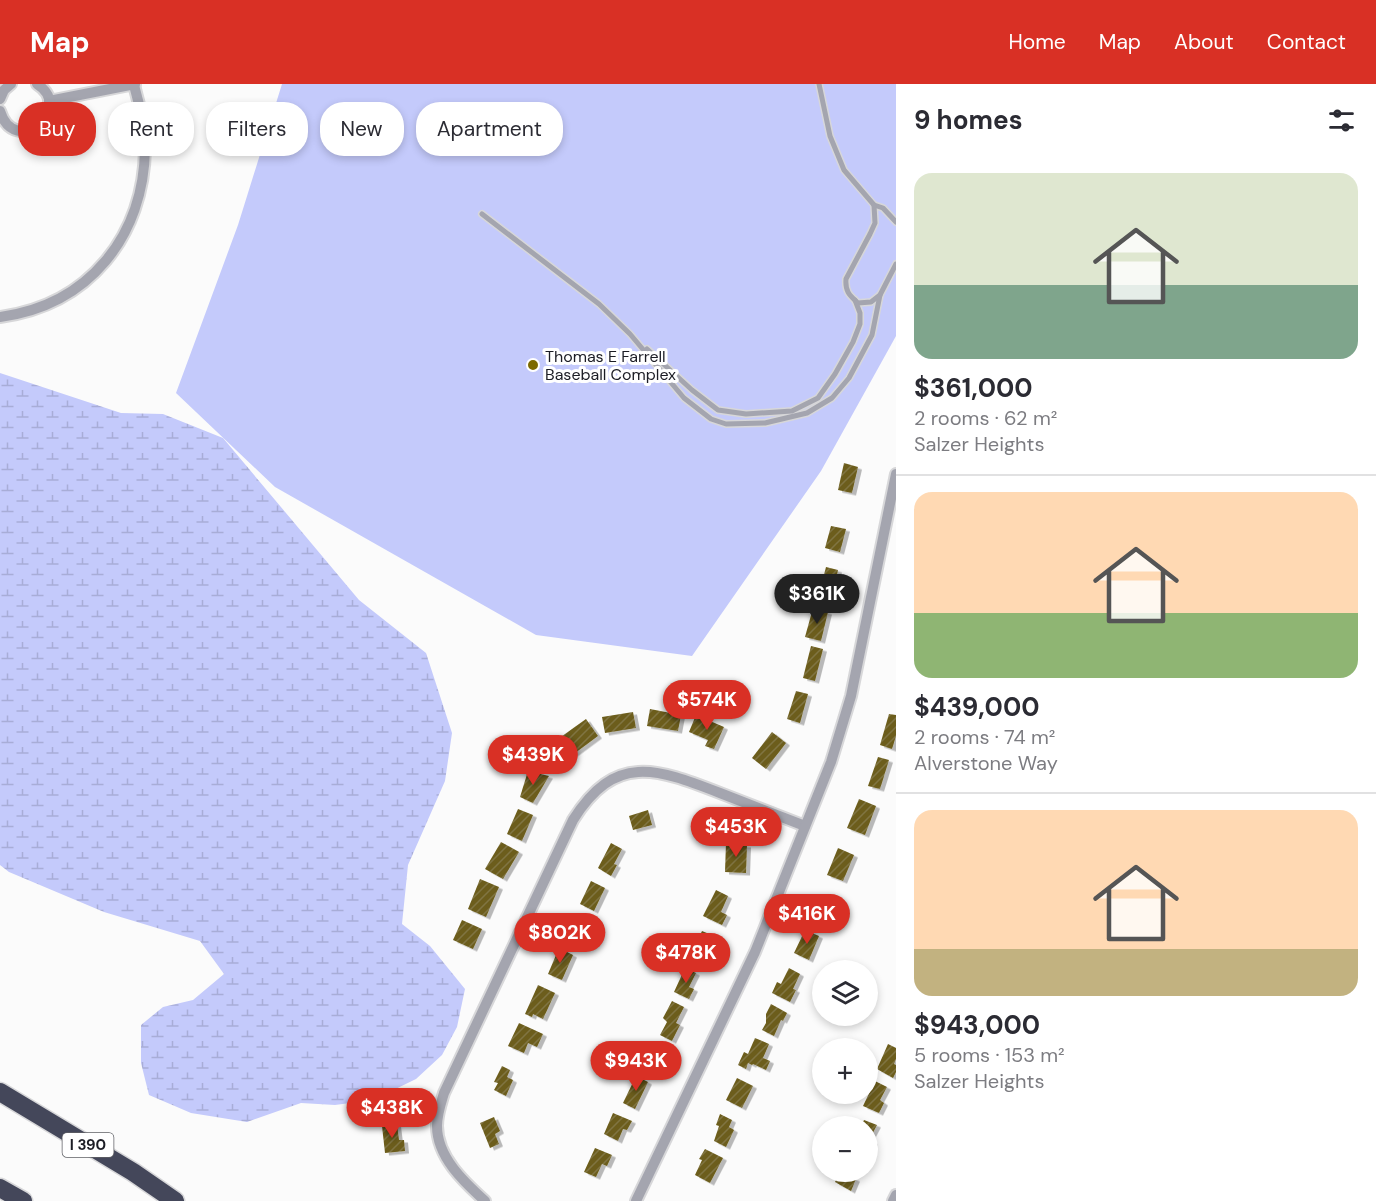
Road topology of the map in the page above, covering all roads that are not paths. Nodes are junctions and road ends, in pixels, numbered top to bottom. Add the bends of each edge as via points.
1 (11, 84) edge
2 (37, 84) edge
3 (134, 84) edge
4 (819, 84) edge
5 (0, 99) edge
6 (49, 101) junction
7 (0, 111) edge
8 (874, 205) junction
9 (482, 214) dead end
10 (896, 222) edge
11 (896, 264) edge
12 (880, 295) junction
13 (855, 300) junction
14 (0, 317) edge
15 (630, 334) junction
16 (896, 474) edge
17 (894, 497) edge
18 (805, 826) junction
19 (0, 1092) edge
20 (0, 1188) edge
21 (896, 1195) edge
22 (22, 1201) edge
23 (175, 1201) edge
24 (485, 1201) edge
25 (636, 1201) edge
26 (893, 1201) edge

1 - 5 street
2 - 6 street
3 - 6 street
3 - 14 street via 146,146 143,176 137,205 115,249 85,282 64,296 41,308
4 - 8 lane via 830,135 844,170
6 - 7 street via 50,109 42,124 27,131 4,122
8 - 10 lane via 883,208
8 - 13 lane via 875,223 846,279 847,293
9 - 15 lane via 599,304
11 - 12 lane
12 - 13 lane via 871,302
12 - 15 lane via 873,335 849,378 832,398 807,413 765,423 726,424 711,418 684,398
13 - 15 lane via 860,324 835,374 818,398 792,411 746,414 718,410
16 - 17 street
17 - 18 street via 851,696 831,762
18 - 24 street via 668,774 627,774 593,792 573,820 439,1111 438,1140 442,1149 463,1180
18 - 25 street via 755,952
19 - 23 highway, I 390
20 - 22 highway
21 - 26 street

